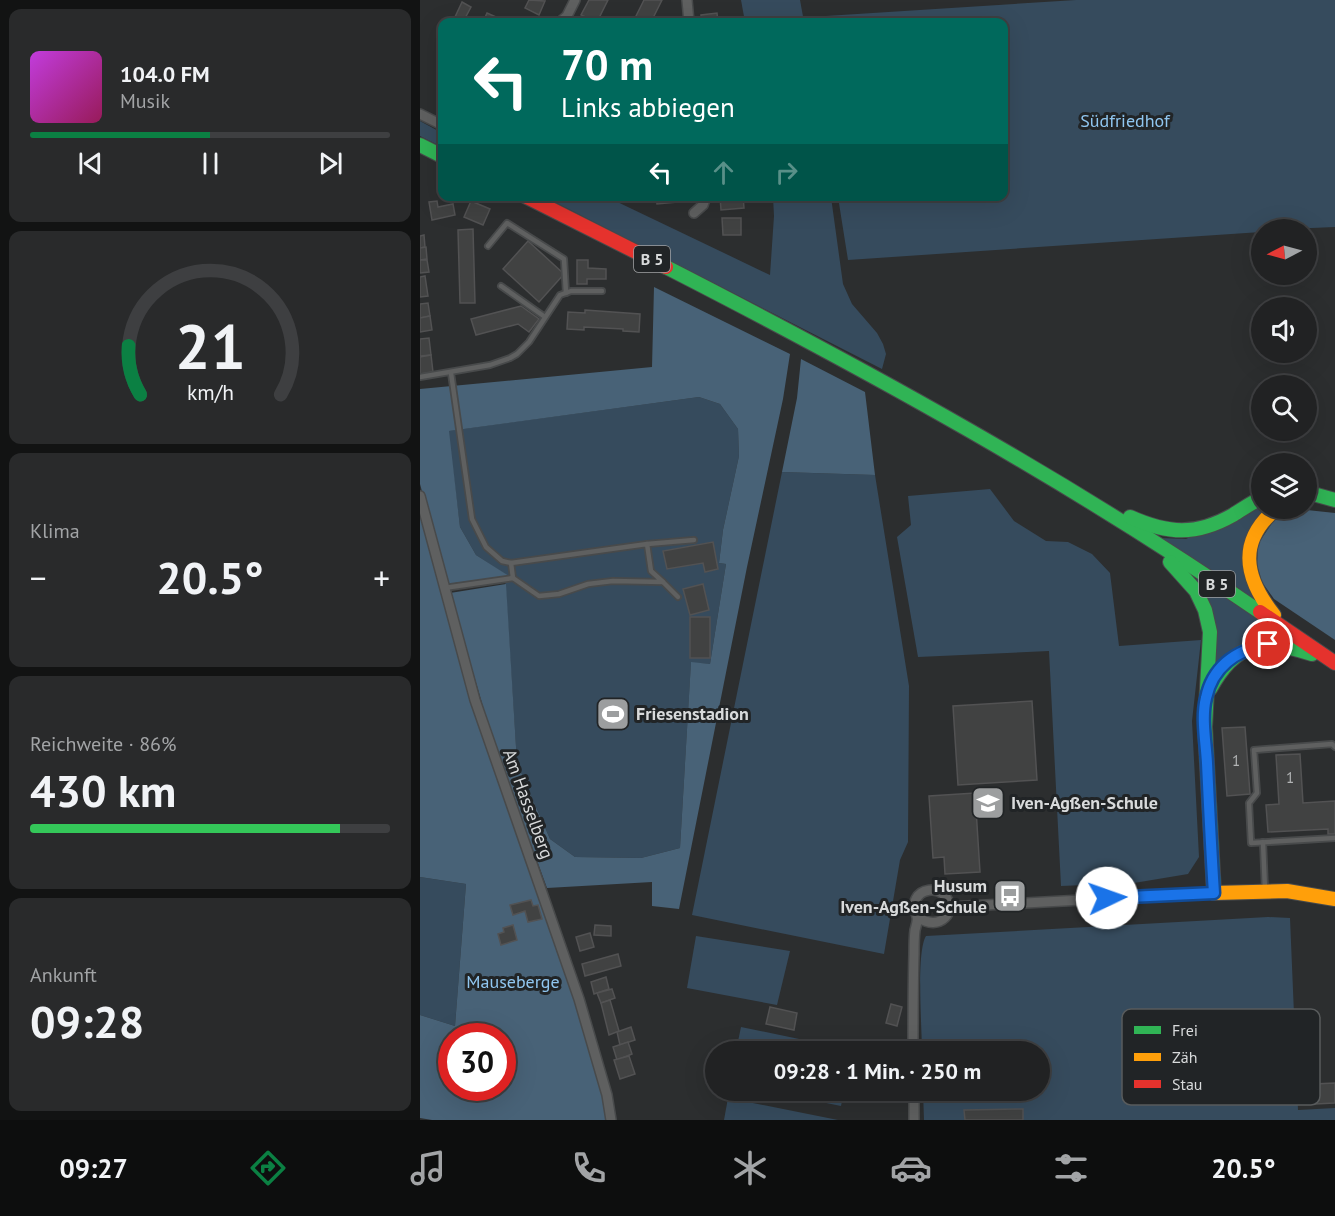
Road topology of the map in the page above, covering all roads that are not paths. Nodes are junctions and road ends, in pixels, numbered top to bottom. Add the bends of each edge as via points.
1 (574, 0) edge
2 (687, 0) edge
3 (565, 18) edge
4 (689, 18) edge
5 (420, 114) edge
6 (438, 123) edge
7 (420, 145) edge
8 (438, 154) edge
9 (535, 201) edge
10 (704, 201) edge
11 (694, 213) dead end
12 (488, 246) dead end
13 (501, 286) dead end
14 (602, 291) dead end
15 (566, 293) junction
16 (545, 317) junction
17 (451, 373) junction
18 (420, 377) edge
19 (1071, 489) junction
20 (420, 496) edge
21 (1317, 496) edge
22 (1335, 500) edge
23 (1251, 504) edge
24 (1264, 519) edge
25 (1143, 536) junction
26 (694, 540) dead end
27 (647, 544) junction
28 (511, 562) junction
29 (513, 578) junction
30 (663, 582) junction
31 (444, 588) junction
32 (678, 597) dead end
33 (1291, 633) junction
34 (1334, 662) edge
35 (1206, 698) junction
36 (1335, 747) edge
37 (1335, 838) edge
38 (1263, 842) junction
39 (1264, 890) junction
40 (1214, 893) junction
41 (1335, 899) edge
42 (949, 907) junction
43 (918, 917) junction
44 (914, 1041) edge
45 (914, 1101) edge
46 (611, 1120) edge
47 (914, 1120) edge

1 - 3 street
2 - 4 street
5 - 6 street
7 - 8 main road
9 - 19 main road, B 5 via 824,348
10 - 11 street
12 - 15 lane via 507,223 564,259
13 - 16 lane
14 - 15 lane
15 - 16 lane via 560,295
16 - 17 lane via 517,354 490,365
17 - 18 lane
17 - 28 lane via 472,519 486,547 502,561
19 - 23 main road via 1168,531 1206,528
19 - 25 main road, B 5
20 - 31 street, Am Hasselberg
21 - 22 main road
24 - 33 main road via 1250,543 1248,565 1253,585 1265,605
25 - 33 main road, B 5
25 - 35 main road via 1181,572 1205,610 1210,632
26 - 27 lane
27 - 28 lane
27 - 30 lane via 651,572
28 - 29 lane
29 - 30 lane via 539,596 613,581
29 - 31 lane
30 - 32 lane
31 - 46 street, Am Hasselberg via 488,740 579,999
33 - 34 main road, B 5
34 - 35 main road via 1292,646 1268,644 1248,648 1230,657
35 - 40 main road
36 - 38 lane via 1332,744 1254,750 1257,793 1249,803 1251,843
37 - 38 lane
38 - 39 lane
39 - 40 main road
39 - 41 main road
40 - 42 street
42 - 43 street via 946,916 936,923
42 - 43 street via 945,896 937,890 925,890 916,898 914,909
43 - 44 street
45 - 47 street

